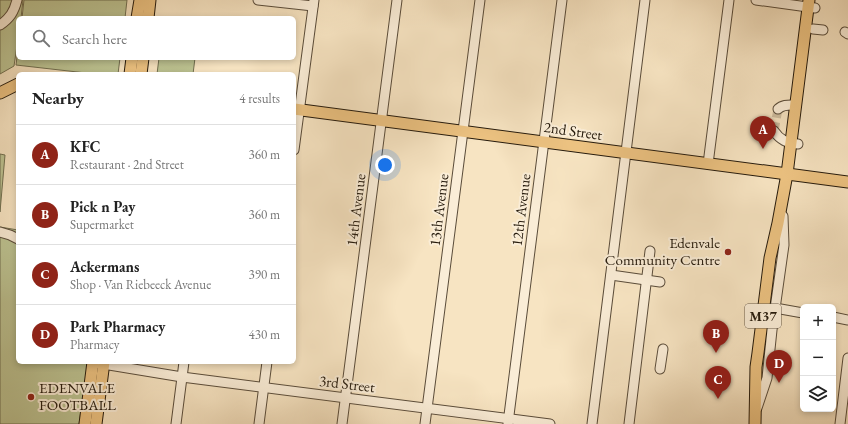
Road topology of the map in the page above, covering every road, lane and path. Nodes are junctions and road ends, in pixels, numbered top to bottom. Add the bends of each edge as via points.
1 (17, 0) edge
2 (140, 0) edge
3 (150, 0) edge
4 (258, 0) edge
5 (397, 0) edge
6 (480, 0) edge
7 (562, 0) edge
8 (645, 0) edge
9 (729, 0) edge
10 (756, 0) edge
11 (787, 2) edge
12 (314, 3) edge
13 (812, 4) edge
14 (137, 16) edge
15 (148, 16) edge
16 (0, 25) edge
17 (132, 60) edge
18 (143, 60) edge
19 (130, 72) edge
20 (140, 72) edge
21 (16, 85) edge
22 (0, 93) edge
23 (796, 106) junction
24 (297, 109) edge
25 (778, 109) dead end
26 (381, 121) junction
27 (296, 123) edge
28 (774, 131) dead end
29 (463, 132) junction
30 (544, 142) junction
31 (794, 144) junction
32 (626, 153) junction
33 (708, 164) junction
34 (790, 174) junction
35 (848, 182) edge
36 (781, 219) junction
37 (0, 232) edge
38 (16, 238) edge
39 (650, 251) dead end
40 (612, 275) junction
41 (647, 281) junction
42 (660, 282) dead end
43 (775, 308) junction
44 (800, 312) edge
45 (836, 318) edge
46 (848, 320) edge
47 (663, 350) dead end
48 (848, 358) edge
49 (98, 364) edge
50 (98, 364) edge
51 (104, 364) edge
52 (184, 364) edge
53 (267, 364) edge
54 (660, 369) dead end
55 (182, 377) junction
56 (264, 387) junction
57 (346, 398) junction
58 (427, 408) junction
59 (756, 410) junction
60 (508, 421) edge
61 (85, 424) edge
62 (96, 424) edge
63 (176, 424) edge
64 (259, 424) edge
65 (342, 424) edge
66 (425, 424) edge
67 (550, 424) edge
68 (592, 424) edge
69 (629, 424) edge
70 (756, 424) edge
71 (840, 424) edge

1 - 16 street via 11,16
2 - 14 main road
3 - 15 main road
4 - 12 street
5 - 26 street, 14th Avenue
6 - 29 street, 13th Avenue
7 - 30 street, 12th Avenue
8 - 32 street
9 - 33 street
10 - 11 street
11 - 13 street
12 - 24 street
13 - 23 main road, M37
13 - 31 main road, M37 via 818,29
17 - 19 main road
18 - 20 main road
21 - 22 main road
23 - 25 street via 781,106
23 - 31 main road, M37
24 - 26 main road, 2nd Street
24 - 27 street
26 - 29 main road, 2nd Street
26 - 57 street, 14th Avenue
28 - 31 street via 778,138
29 - 30 main road, 2nd Street
29 - 58 street, 13th Avenue
30 - 32 main road, 2nd Street
30 - 60 street, 12th Avenue
31 - 34 main road, M37
32 - 33 main road, 2nd Street
32 - 40 street
33 - 34 main road, 2nd Street
34 - 35 main road, 2nd Street
34 - 36 main road, M37
36 - 43 street via 784,245
36 - 59 main road, M37 via 770,258 756,368
37 - 38 street
39 - 41 street
40 - 41 street
40 - 68 street
41 - 42 street
41 - 69 street
43 - 44 street
43 - 59 street via 767,378
45 - 46 street
47 - 54 street
48 - 71 street
49 - 61 main road
50 - 62 main road
51 - 55 street, 3rd Street
52 - 55 street
53 - 56 street
55 - 56 street, 3rd Street
55 - 63 street
56 - 57 street, 3rd Street
56 - 64 street
57 - 58 street, 3rd Street
57 - 65 street, 14th Avenue
58 - 60 street, 3rd Street
58 - 66 street, 13th Avenue
59 - 70 main road
60 - 67 street, 3rd Street

